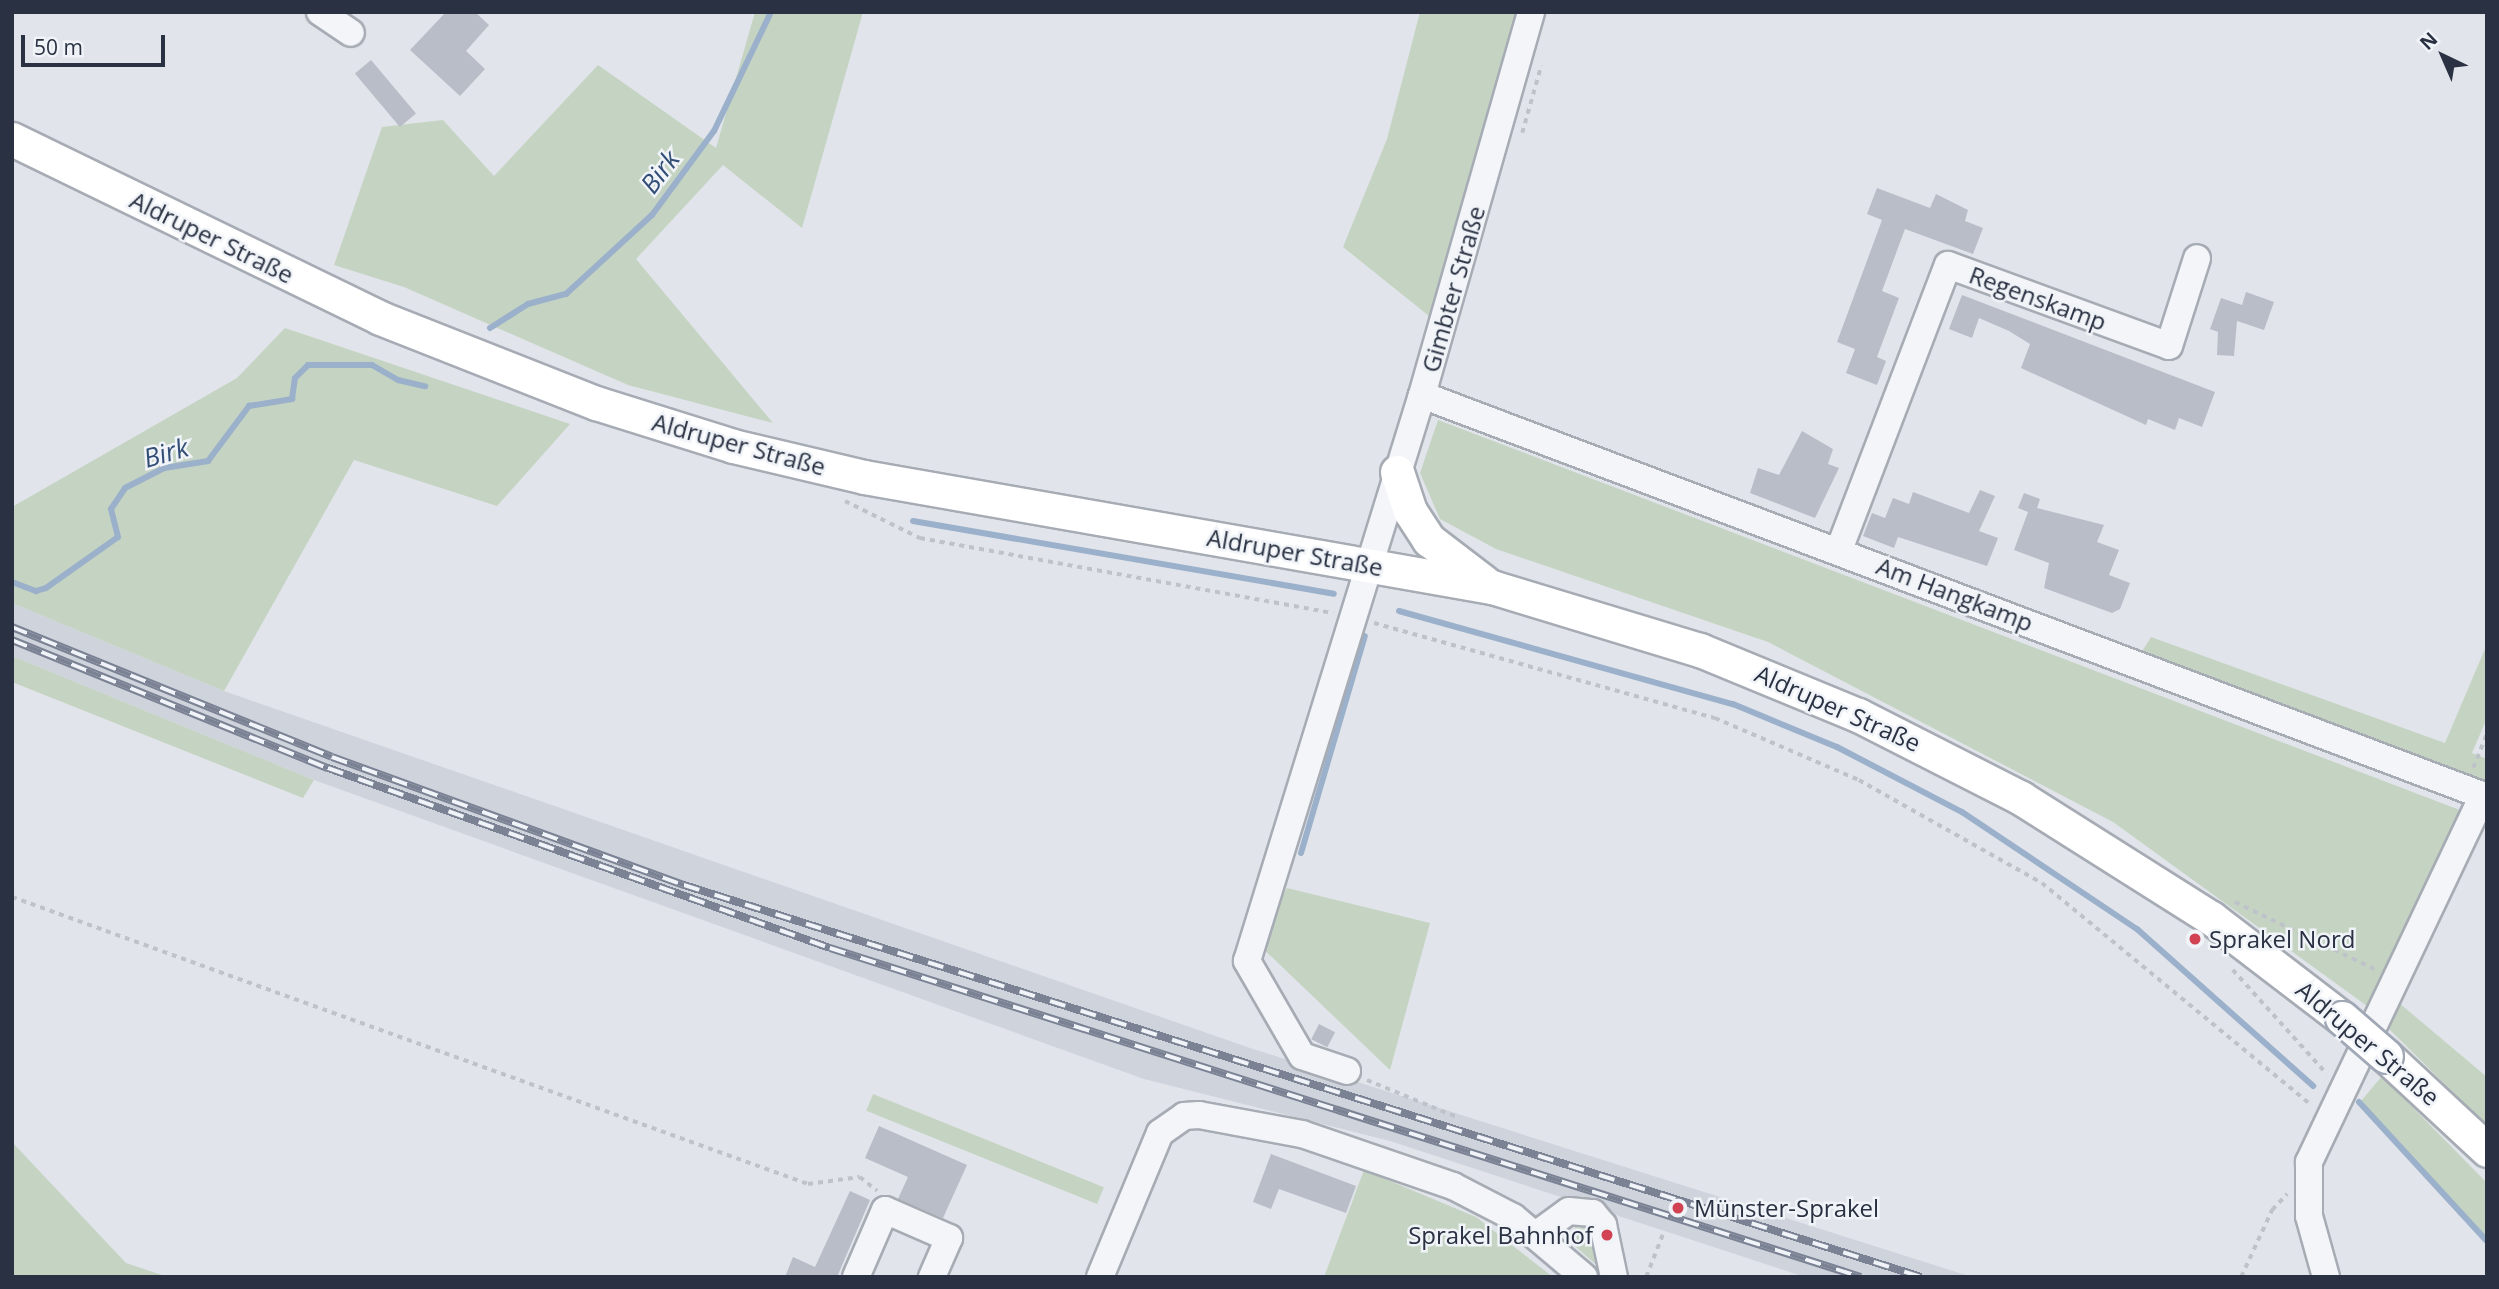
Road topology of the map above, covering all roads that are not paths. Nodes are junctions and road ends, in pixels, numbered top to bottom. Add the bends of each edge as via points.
1 (320, 12) edge
2 (1531, 12) edge
3 (351, 33) dead end
4 (12, 139) edge
5 (2197, 258) dead end
6 (1422, 395) junction
7 (1397, 472) junction
8 (1839, 550) junction
9 (1367, 564) junction
10 (1492, 587) junction
11 (2478, 794) edge
12 (1347, 1072) road end
13 (2487, 1150) edge
14 (1537, 1234) junction
15 (857, 1277) edge
16 (932, 1277) edge
17 (1100, 1277) edge
18 (1584, 1277) edge
19 (1614, 1277) edge
20 (2326, 1277) edge

1 - 3 street
2 - 6 street, Gimbter Straße
4 - 9 main road, Aldruper Straße via 380,318 596,403 864,477
5 - 8 street, Regenskamp via 2169,346 1948,265
6 - 7 street, Gimbter Straße
6 - 8 street, Am Hangkamp
7 - 9 street, Gimbter Straße
7 - 10 main road via 1410,511 1429,540
8 - 11 street, Am Hangkamp
9 - 10 main road, Aldruper Straße
9 - 12 street, Gimbter Straße via 1247,961 1302,1056
10 - 13 main road, Aldruper Straße, bridge via 1700,650 1917,743 2154,879 2342,1018
11 - 20 street via 2394,979 2325,1116 2306,1189
14 - 17 street via 1454,1186 1302,1134 1214,1116 1173,1121 1151,1149
14 - 18 street
14 - 19 street via 1569,1211 1592,1213 1603,1224
15 - 16 street via 885,1210 949,1238

